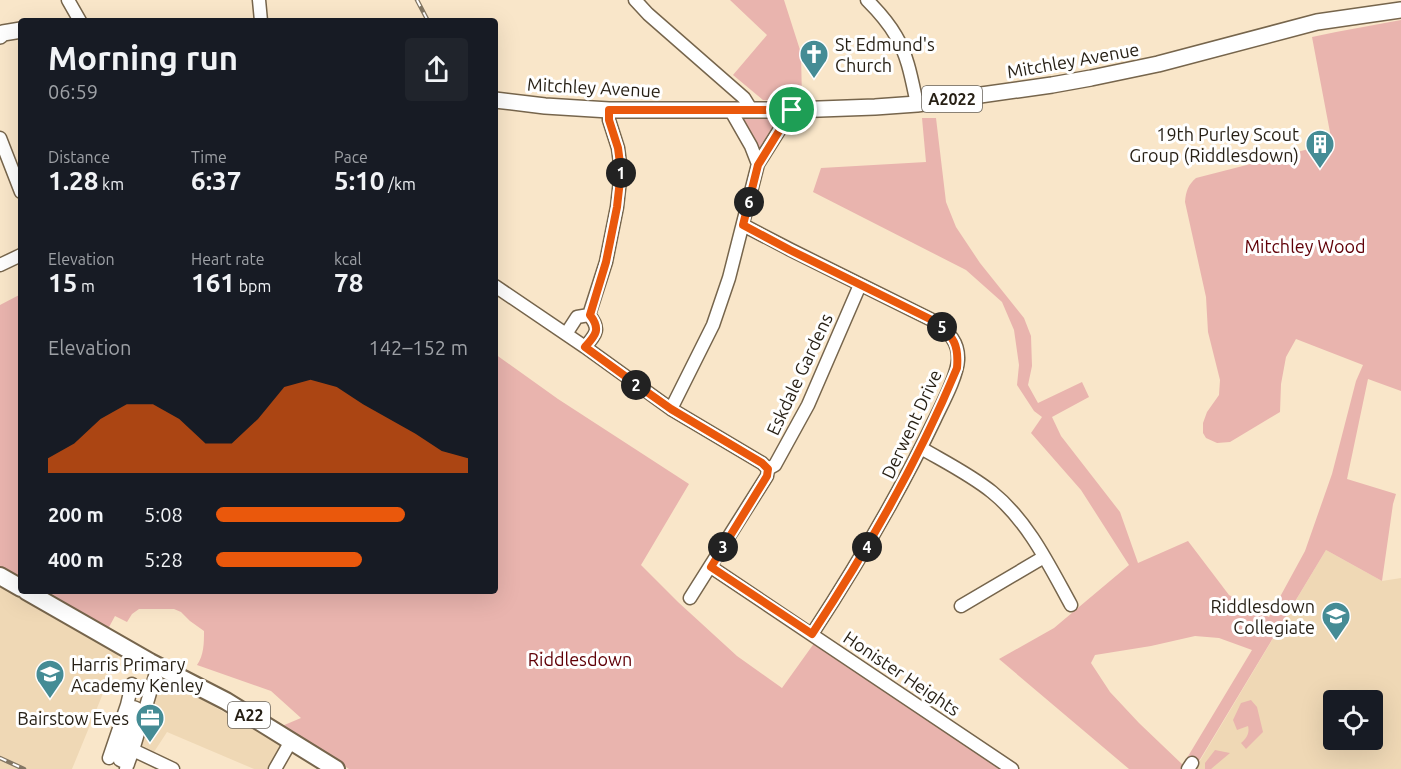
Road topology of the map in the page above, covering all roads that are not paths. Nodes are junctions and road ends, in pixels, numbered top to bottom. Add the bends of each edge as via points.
1 (68, 0) edge
2 (259, 0) edge
3 (635, 0) edge
4 (867, 0) edge
5 (1401, 10) edge
6 (78, 18) edge
7 (261, 18) edge
8 (18, 30) edge
9 (0, 36) edge
10 (498, 100) edge
11 (917, 104) junction
12 (609, 110) junction
13 (792, 110) junction
14 (731, 111) junction
15 (752, 111) junction
16 (0, 138) edge
17 (758, 165) junction
18 (18, 184) edge
19 (743, 225) junction
20 (18, 256) edge
21 (0, 265) edge
22 (861, 285) junction
23 (498, 288) edge
24 (590, 315) junction
25 (566, 334) junction
26 (585, 347) junction
27 (671, 409) junction
28 (921, 448) junction
29 (768, 469) junction
30 (1044, 557) junction
31 (711, 567) junction
32 (0, 576) edge
33 (18, 586) edge
34 (31, 594) edge
35 (690, 598) dead end
36 (1071, 605) dead end
37 (961, 606) dead end
38 (812, 634) junction
39 (158, 666) junction
40 (132, 684) dead end
41 (127, 705) junction
42 (291, 741) junction
43 (133, 750) junction
44 (109, 758) dead end
45 (127, 766) edge
46 (173, 769) edge
47 (276, 769) edge
48 (336, 769) edge
49 (1012, 769) edge

1 - 6 street
2 - 7 street
3 - 15 street via 744,98
4 - 11 street via 898,38
5 - 11 main road, Mitchley Avenue / A2022 via 1317,22 1177,60 1081,80
8 - 9 main road
10 - 12 main road, Mitchley Avenue / A2022
11 - 13 main road, Mitchley Avenue / A2022
12 - 14 main road, Mitchley Avenue / A2022
12 - 24 street via 621,171 606,262
13 - 15 main road, Mitchley Avenue / A2022
13 - 17 street
14 - 15 main road, Mitchley Avenue / A2022
14 - 17 street
16 - 18 street
17 - 19 street
19 - 22 street, Derwent Drive
19 - 27 street via 713,325
20 - 21 street
22 - 28 street, Derwent Drive via 936,322 956,342 957,368
22 - 29 street, Eskdale Gardens via 808,405 775,465
23 - 25 street
24 - 25 street via 577,317
24 - 26 street via 597,328
25 - 26 street
26 - 27 street
27 - 29 street
28 - 30 street via 992,492 1013,513
28 - 38 street, Derwent Drive via 855,567
29 - 31 street, Eskdale Gardens
30 - 36 street
30 - 37 street
31 - 35 street, Eskdale Gardens
31 - 38 street, Honister Heights
32 - 33 highway
34 - 39 highway, A22
38 - 49 street, Honister Heights
39 - 42 highway, A22
39 - 43 street
40 - 41 street
41 - 44 street
41 - 45 street via 136,708 120,760
42 - 47 street
42 - 48 highway, A22
43 - 45 street
43 - 46 street

